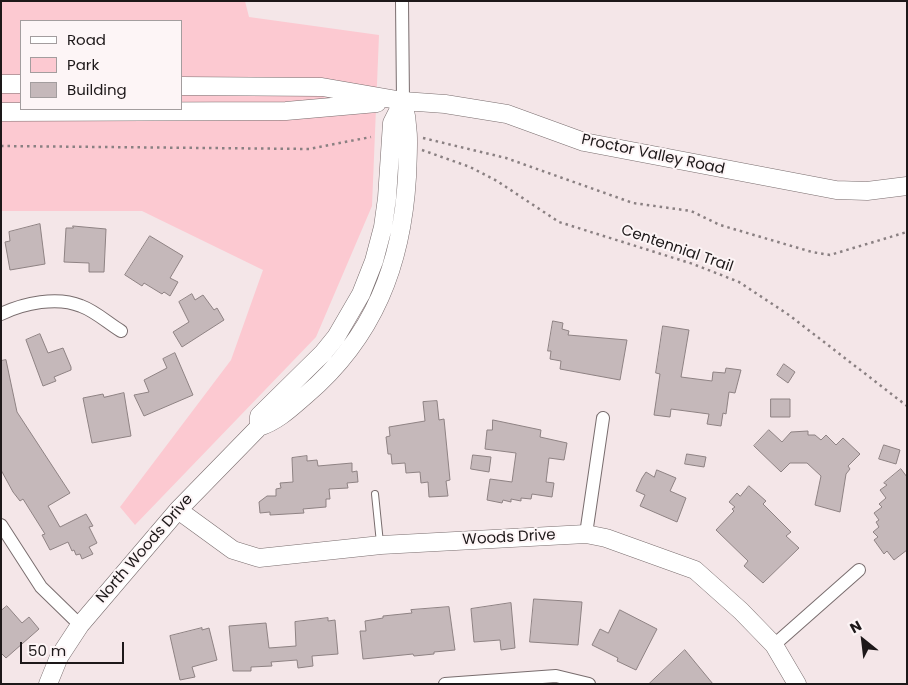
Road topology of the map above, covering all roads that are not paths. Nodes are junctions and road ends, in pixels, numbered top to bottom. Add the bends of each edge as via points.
1 (402, 1) edge
2 (1, 84) edge
3 (20, 84) edge
4 (182, 86) edge
5 (403, 101) junction
6 (1, 112) edge
7 (907, 186) edge
8 (1, 314) edge
9 (121, 331) dead end
10 (603, 418) dead end
11 (375, 494) dead end
12 (178, 510) junction
13 (1, 525) edge
14 (586, 534) junction
15 (380, 545) junction
16 (859, 570) dead end
17 (80, 625) junction
18 (774, 645) junction
19 (474, 683) edge
20 (48, 684) edge
21 (445, 684) edge
22 (589, 684) edge
23 (797, 684) edge

1 - 5 street, North Woods Drive
2 - 3 street
4 - 5 street, Proctor Valley Road via 322,87
5 - 6 street, Proctor Valley Road via 286,111
5 - 7 street, Proctor Valley Road via 507,114 584,142 836,190 866,191
5 - 12 street, North Woods Drive via 392,123 383,227 361,294 336,337 259,416 259,426
8 - 9 street via 45,301 71,303 82,306
10 - 14 street
11 - 15 lane
12 - 15 street, Woods Drive via 233,550 259,558
12 - 17 street, North Woods Drive
13 - 17 street via 41,587
14 - 15 street, Woods Drive
14 - 18 street, Woods Drive via 695,570
16 - 18 street
17 - 20 street, North Woods Drive via 59,657
18 - 23 street, Woods Drive
19 - 21 street
19 - 22 street via 556,676

